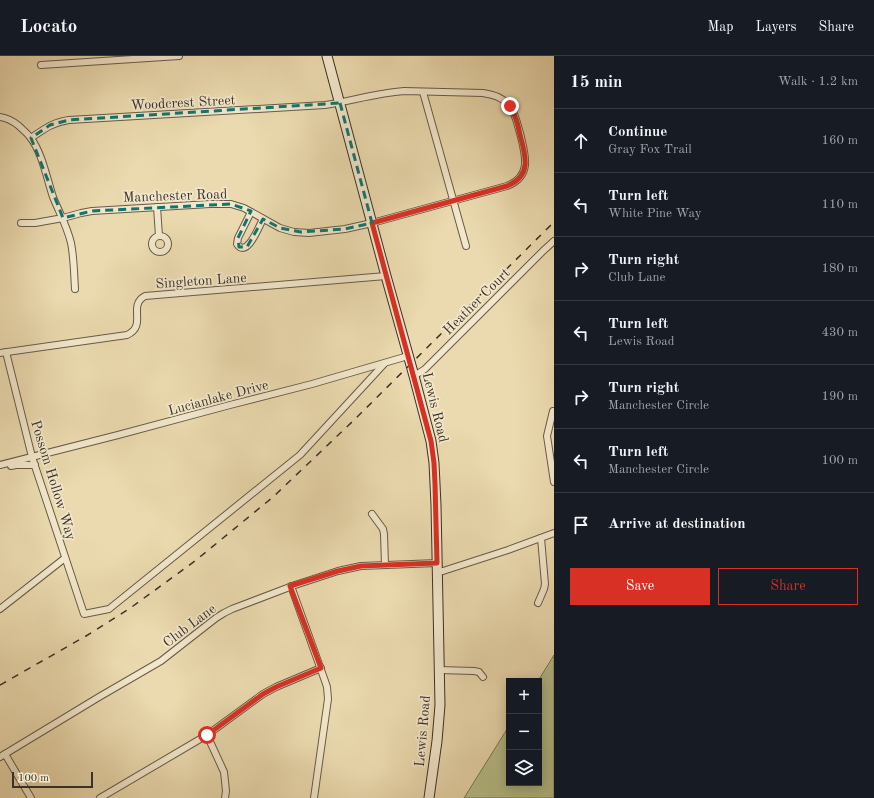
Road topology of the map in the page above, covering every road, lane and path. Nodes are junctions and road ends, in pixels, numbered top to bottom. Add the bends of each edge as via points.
1 (179, 56) edge
2 (328, 56) edge
3 (42, 65) dead end
4 (423, 92) junction
5 (340, 102) junction
6 (0, 117) edge
7 (31, 138) junction
8 (453, 200) junction
9 (157, 207) junction
10 (251, 212) junction
11 (63, 218) junction
12 (263, 219) junction
13 (21, 222) dead end
14 (372, 223) junction
15 (159, 236) dead end
16 (554, 241) edge
17 (466, 246) dead end
18 (386, 276) junction
19 (75, 289) dead end
20 (3, 353) edge
21 (408, 356) junction
22 (384, 364) junction
23 (414, 376) junction
24 (553, 412) dead end
25 (32, 457) junction
26 (0, 465) edge
27 (35, 465) junction
28 (0, 469) edge
29 (554, 482) edge
30 (372, 514) dead end
31 (554, 533) edge
32 (542, 538) junction
33 (65, 558) junction
34 (386, 565) junction
35 (437, 567) junction
36 (290, 586) junction
37 (538, 603) dead end
38 (0, 609) edge
39 (321, 668) junction
40 (439, 670) junction
41 (483, 677) dead end
42 (207, 735) junction
43 (2, 755) edge
44 (31, 798) edge
45 (100, 798) edge
46 (225, 798) edge
47 (314, 798) edge
48 (429, 798) edge

1 - 3 street
2 - 5 street, Lewis Road
4 - 5 street, Woodcrest Street via 391,92
4 - 8 street
4 - 8 street, Woodcrest Street via 493,95 505,101 514,113 525,156 522,176 507,186
5 - 7 street, Woodcrest Street via 318,106 69,120 50,125
5 - 14 street, Lewis Road
6 - 7 street via 14,122
7 - 11 street
8 - 14 street, Manchester Road
8 - 17 street
9 - 10 street, Manchester Road via 231,204
9 - 11 street, Manchester Road via 92,211
9 - 15 street
10 - 12 street, Manchester Road
10 - 12 street via 237,241 239,247 247,247
11 - 13 street, Manchester Road via 35,223
11 - 19 street via 71,241
12 - 14 street, Manchester Road via 280,228 301,232 345,229
14 - 18 street, Lewis Road
16 - 23 street, Heather Court via 425,369
18 - 20 street, Singleton Lane via 145,296 139,300 136,327 127,335
18 - 21 street, Lewis Road
20 - 25 street, Possom Hollow Way
21 - 22 street, Lucianlake Drive
21 - 23 street, Lewis Road
22 - 25 street, Lucianlake Drive
22 - 33 street, Possom Hollow Way via 300,454 109,609 84,614
23 - 35 street, Lewis Road via 431,441 434,463
24 - 29 street via 547,436
25 - 26 street, Lucianlake Drive
25 - 27 street, Possom Hollow Way
27 - 28 street via 16,465
27 - 33 street, Possom Hollow Way
30 - 34 street via 383,529
31 - 32 street, Club Lane
32 - 35 street, Club Lane via 450,569
32 - 37 street via 545,584
33 - 38 street
34 - 35 street, Club Lane
34 - 36 street, Club Lane via 352,567
35 - 40 street, Lewis Road
36 - 39 street
36 - 43 street, Club Lane via 224,613 161,661
39 - 42 street via 263,694
39 - 47 street via 328,699
40 - 41 street via 474,671
40 - 48 street, Lewis Road via 439,723
42 - 45 street
42 - 46 street via 224,772
43 - 44 street

